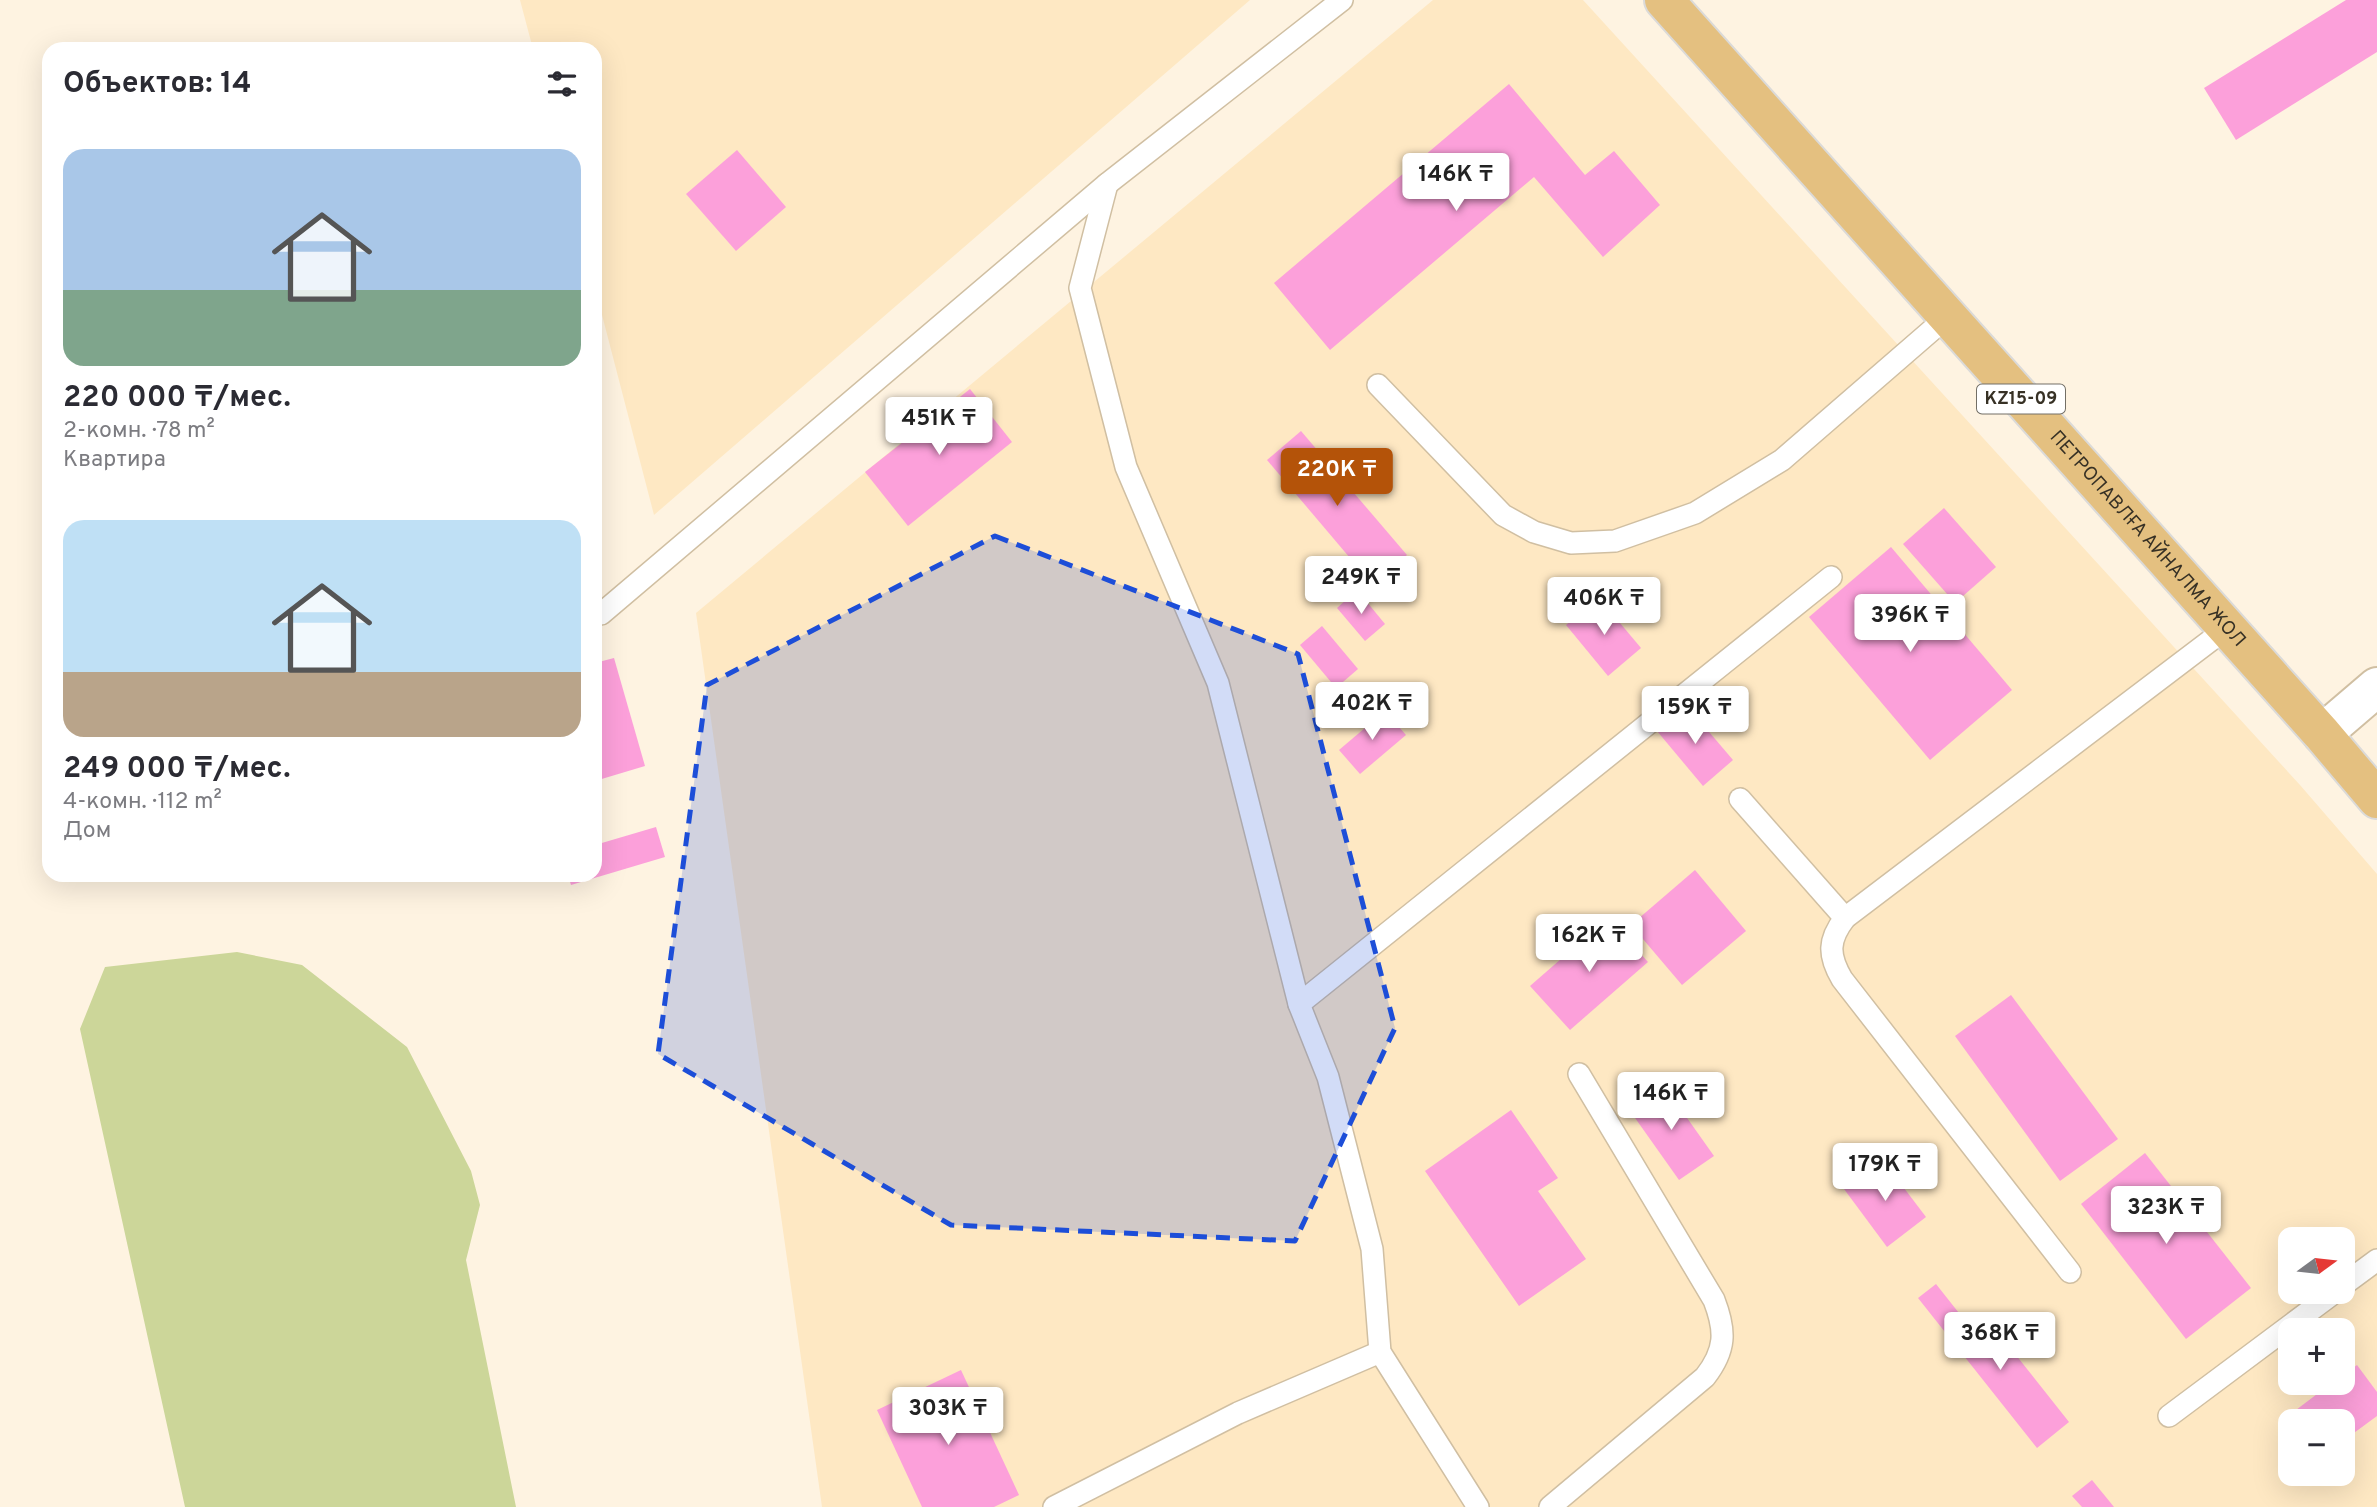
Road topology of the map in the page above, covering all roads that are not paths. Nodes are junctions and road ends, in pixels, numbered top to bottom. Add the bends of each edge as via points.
1 (1342, 0) edge
2 (1664, 0) edge
3 (1107, 184) junction
4 (1947, 317) junction
5 (1378, 386) dead end
6 (1831, 577) dead end
7 (602, 613) edge
8 (2227, 628) junction
9 (2377, 687) edge
10 (2322, 734) junction
11 (1740, 799) dead end
12 (2377, 799) edge
13 (1845, 918) junction
14 (1299, 1003) junction
15 (1580, 1074) dead end
16 (2377, 1260) edge
17 (2070, 1272) dead end
18 (2356, 1275) edge
19 (2319, 1304) edge
20 (1380, 1352) junction
21 (2169, 1416) dead end
22 (1054, 1507) edge
23 (1478, 1507) edge
24 (1550, 1507) edge

1 - 3 lane
2 - 4 highway, ПЕТРОПАВЛҒА АЙНАЛМА ЖОЛ / KZ15-09
3 - 7 lane
3 - 14 lane via 1080,288 1126,467 1218,683
4 - 5 lane via 1782,460 1695,513 1615,541 1571,543 1534,532 1503,515
4 - 8 highway, ПЕТРОПАВЛҒА АЙНАЛМА ЖОЛ / KZ15-09
6 - 14 lane
8 - 10 highway, ПЕТРОПАВЛҒА АЙНАЛМА ЖОЛ / KZ15-09
8 - 13 lane
9 - 10 street
10 - 12 highway, ПЕТРОПАВЛҒА АЙНАЛМА ЖОЛ / KZ15-09
11 - 13 lane
13 - 17 lane via 1835,931 1831,948 1842,979
14 - 20 lane via 1328,1077 1372,1249
15 - 24 lane via 1714,1300 1723,1339 1716,1362 1705,1377
16 - 18 lane
19 - 21 lane
20 - 22 lane via 1238,1413
20 - 23 lane

